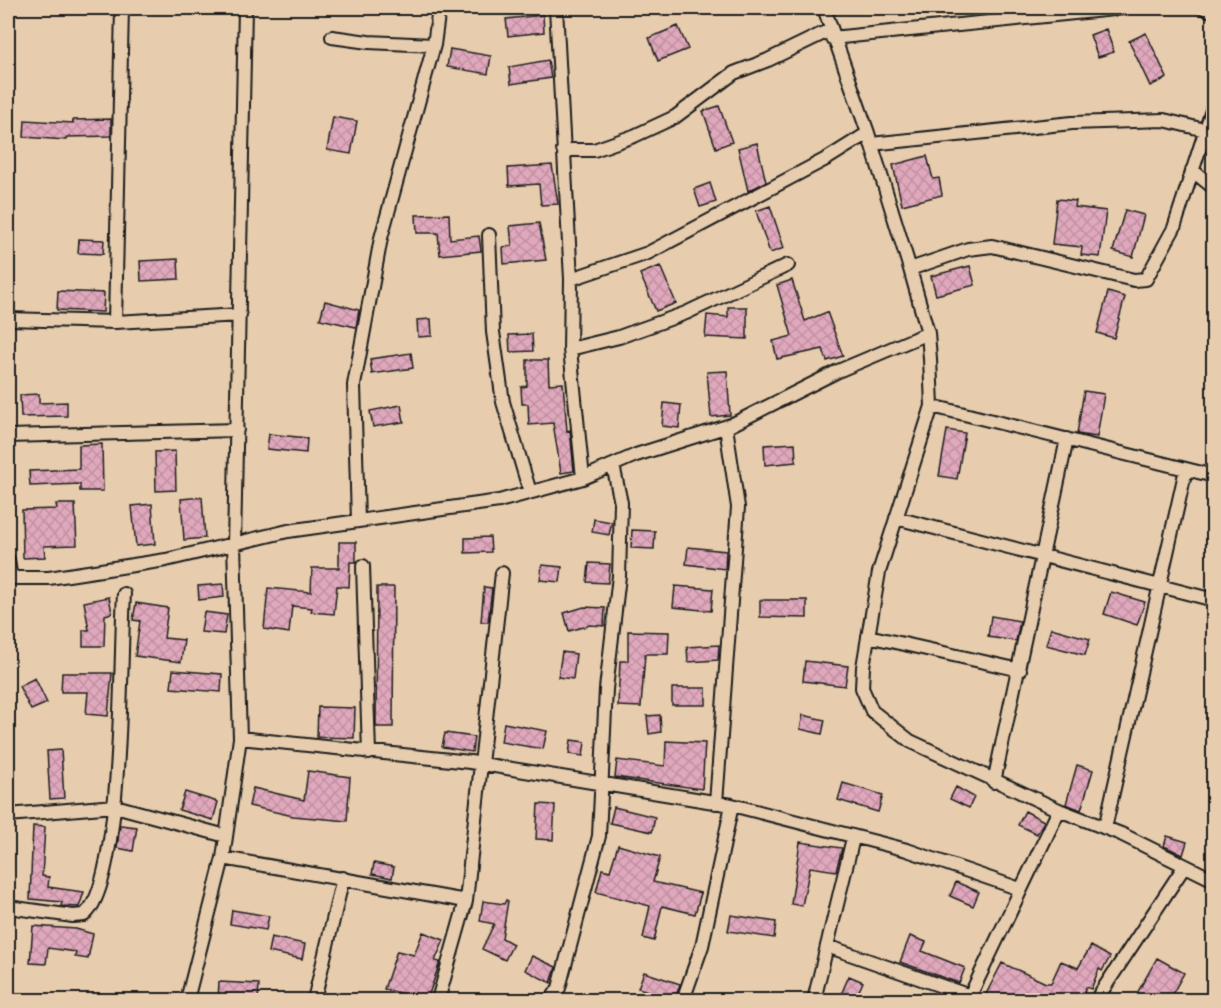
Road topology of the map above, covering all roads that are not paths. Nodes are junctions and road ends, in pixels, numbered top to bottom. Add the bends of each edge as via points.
1 (122, 8) edge
2 (245, 8) edge
3 (440, 8) edge
4 (556, 8) edge
5 (824, 8) edge
6 (1124, 8) edge
7 (1204, 8) edge
8 (1214, 12) edge
9 (831, 34) junction
10 (332, 37) dead end
11 (434, 45) junction
12 (1214, 104) edge
13 (1205, 130) junction
14 (869, 139) junction
15 (563, 150) junction
16 (1192, 170) junction
17 (1214, 188) edge
18 (489, 235) dead end
19 (788, 264) dead end
20 (910, 269) junction
21 (571, 279) junction
22 (240, 315) junction
23 (8, 319) edge
24 (115, 322) junction
25 (928, 333) junction
26 (570, 349) junction
27 (932, 406) junction
28 (726, 427) junction
29 (237, 430) junction
30 (8, 436) edge
31 (1067, 439) junction
32 (613, 465) junction
33 (1186, 469) junction
34 (1214, 476) edge
35 (583, 478) junction
36 (530, 492) junction
37 (896, 518) junction
38 (358, 520) junction
39 (234, 545) junction
40 (1043, 557) junction
41 (8, 560) edge
42 (363, 567) dead end
43 (502, 573) dead end
44 (1159, 587) junction
45 (124, 594) dead end
46 (1214, 600) edge
47 (868, 636) junction
48 (1020, 670) junction
49 (240, 738) junction
50 (369, 753) junction
51 (482, 764) junction
52 (994, 782) junction
53 (601, 784) junction
54 (716, 802) junction
55 (732, 805) junction
56 (115, 806) junction
57 (1059, 810) junction
58 (8, 814) edge
59 (1105, 828) junction
60 (226, 836) junction
61 (853, 838) junction
62 (223, 858) junction
63 (1184, 867) junction
64 (343, 878) junction
65 (1213, 880) edge
66 (1020, 889) junction
67 (466, 901) junction
68 (8, 907) edge
69 (827, 946) junction
70 (968, 998) edge
71 (187, 1000) edge
72 (314, 1000) edge
73 (438, 1000) edge
74 (551, 1000) edge
75 (683, 1000) edge
76 (813, 1000) edge
77 (1096, 1000) edge

1 - 24 street
2 - 22 street
3 - 11 street
4 - 15 street
5 - 9 street
6 - 9 street
7 - 8 street
9 - 14 street
9 - 15 street via 734,73 675,117 634,136 594,150
10 - 11 street
11 - 38 street via 381,238 354,385
12 - 13 street
13 - 14 street via 1164,120
13 - 16 street
14 - 20 street
14 - 21 street via 648,253
15 - 21 street
16 - 17 street
16 - 20 street via 1174,228 1146,279 1134,280 992,246 968,249
18 - 36 street via 493,332 503,402
19 - 26 street via 686,313 619,337
20 - 25 street
21 - 26 street
22 - 24 street
22 - 29 street
23 - 24 street
25 - 27 street
25 - 28 street via 838,371
26 - 35 street
27 - 31 street
27 - 37 street
28 - 32 street
28 - 54 street via 738,507
29 - 30 street
29 - 39 street
31 - 33 street
31 - 40 street
32 - 35 street
32 - 53 street via 621,503 619,576 606,689
33 - 34 street
33 - 44 street
35 - 36 street
36 - 38 street via 499,501
37 - 40 street
37 - 47 street via 879,572
38 - 39 street via 288,531
39 - 41 street via 49,578 15,578
39 - 49 street
40 - 44 street
40 - 48 street
42 - 50 street
43 - 51 street
44 - 46 street
44 - 59 street
45 - 56 street
47 - 48 street
47 - 52 street via 862,688 872,711 910,741
48 - 52 street
49 - 50 street
49 - 60 street
50 - 51 street
51 - 53 street
51 - 67 street
52 - 57 street
53 - 54 street
53 - 74 street via 600,836 593,867 560,988
54 - 55 street
55 - 61 street
55 - 75 street via 702,946
56 - 58 street
56 - 60 street
56 - 68 street via 104,871 89,911 73,916
57 - 59 street
57 - 66 street
59 - 63 street
60 - 62 street
61 - 66 street via 907,850
61 - 69 street
62 - 64 street
62 - 71 street
63 - 65 street
63 - 77 street
64 - 67 street
64 - 72 street
66 - 70 street
67 - 73 street
69 - 70 street
69 - 76 street

